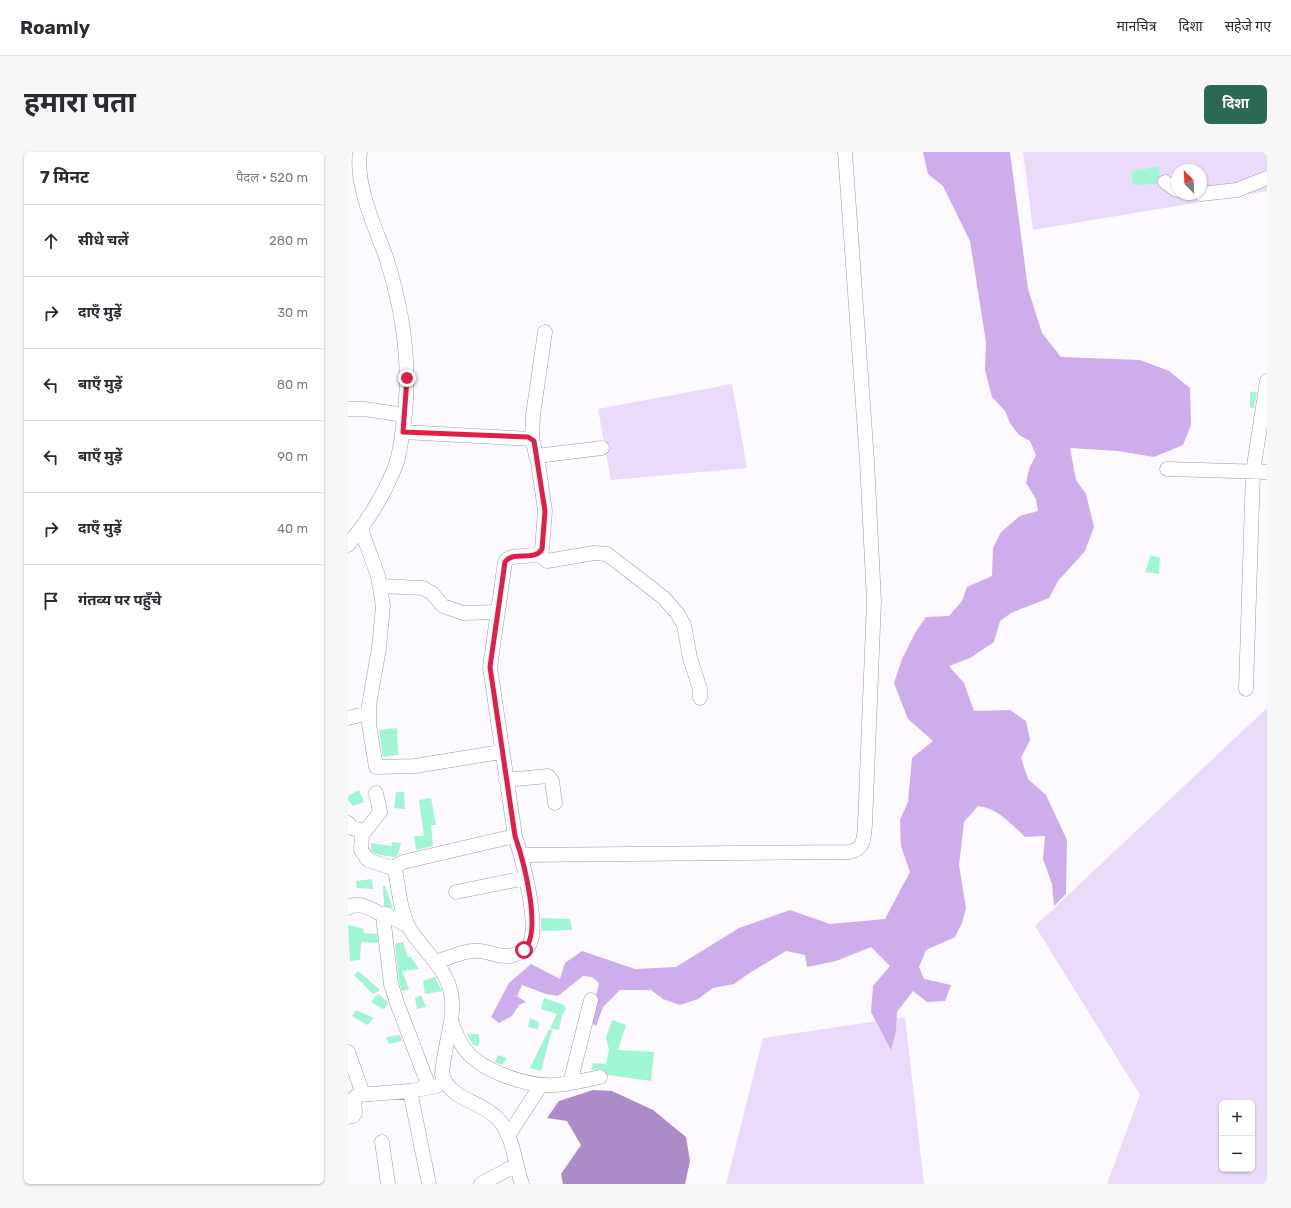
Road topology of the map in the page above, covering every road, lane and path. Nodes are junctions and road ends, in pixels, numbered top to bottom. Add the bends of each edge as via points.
1 (846, 152) edge
2 (356, 155) edge
3 (1267, 178) edge
4 (1207, 193) edge
5 (545, 332) dead end
6 (1267, 382) edge
7 (348, 409) edge
8 (405, 415) junction
9 (403, 432) junction
10 (532, 439) junction
11 (602, 448) dead end
12 (536, 456) junction
13 (1167, 469) dead end
14 (1260, 472) edge
15 (361, 529) junction
16 (348, 544) edge
17 (540, 552) junction
18 (381, 586) junction
19 (497, 612) junction
20 (1246, 689) dead end
21 (700, 698) dead end
22 (369, 713) junction
23 (348, 718) edge
24 (501, 752) junction
25 (506, 780) junction
26 (376, 793) dead end
27 (555, 803) dead end
28 (348, 823) edge
29 (364, 831) junction
30 (515, 836) junction
31 (522, 855) junction
32 (395, 869) junction
33 (526, 878) junction
34 (456, 892) dead end
35 (348, 908) edge
36 (383, 916) junction
37 (408, 926) junction
38 (436, 962) junction
39 (591, 1000) dead end
40 (451, 1021) junction
41 (348, 1052) edge
42 (600, 1078) dead end
43 (570, 1083) junction
44 (446, 1085) junction
45 (541, 1085) junction
46 (429, 1087) junction
47 (410, 1091) junction
48 (363, 1094) junction
49 (348, 1117) edge
50 (508, 1136) junction
51 (382, 1142) dead end
52 (516, 1165) junction
53 (388, 1184) edge
54 (430, 1184) edge
55 (481, 1184) edge
56 (522, 1184) edge

1 - 31 street via 874,601 862,845 859,849 849,852
2 - 8 street via 364,191 402,314 406,340
3 - 4 street via 1237,190
5 - 10 street
6 - 14 street
7 - 8 street
8 - 9 street
9 - 10 street
9 - 15 street via 393,470
10 - 12 street
11 - 12 street
12 - 17 street via 545,511
13 - 14 street
14 - 20 street
15 - 16 street
15 - 18 street
17 - 19 street via 507,558
17 - 21 street via 547,561 607,554 664,598 684,625 690,658 700,688
18 - 19 street via 423,588 443,606 463,613
18 - 22 street via 383,622
19 - 24 street via 490,667
22 - 23 street
22 - 24 street via 374,761 379,768 437,763
24 - 25 street
25 - 27 street via 548,776 552,781
25 - 30 street
26 - 29 street via 380,812
28 - 29 street via 352,828
29 - 32 street via 360,843 363,855 376,864
30 - 31 street
30 - 32 street via 403,862
31 - 33 street
32 - 37 street
33 - 34 street
33 - 38 street via 532,927 529,945 524,950 510,956 479,951 468,952
35 - 36 street via 352,904 358,904
36 - 37 street via 386,914
36 - 46 street via 391,984
37 - 38 street
38 - 40 street via 451,992
39 - 43 street
40 - 44 street via 442,1063 442,1075
40 - 45 street via 464,1048 482,1065 499,1073
41 - 48 street
42 - 43 street
43 - 45 street
44 - 46 street
44 - 50 street via 457,1095 497,1118
45 - 50 street
46 - 47 street
47 - 48 street
47 - 54 street
48 - 49 street via 355,1096 355,1113
50 - 52 street
51 - 53 street
52 - 55 street
52 - 56 street

